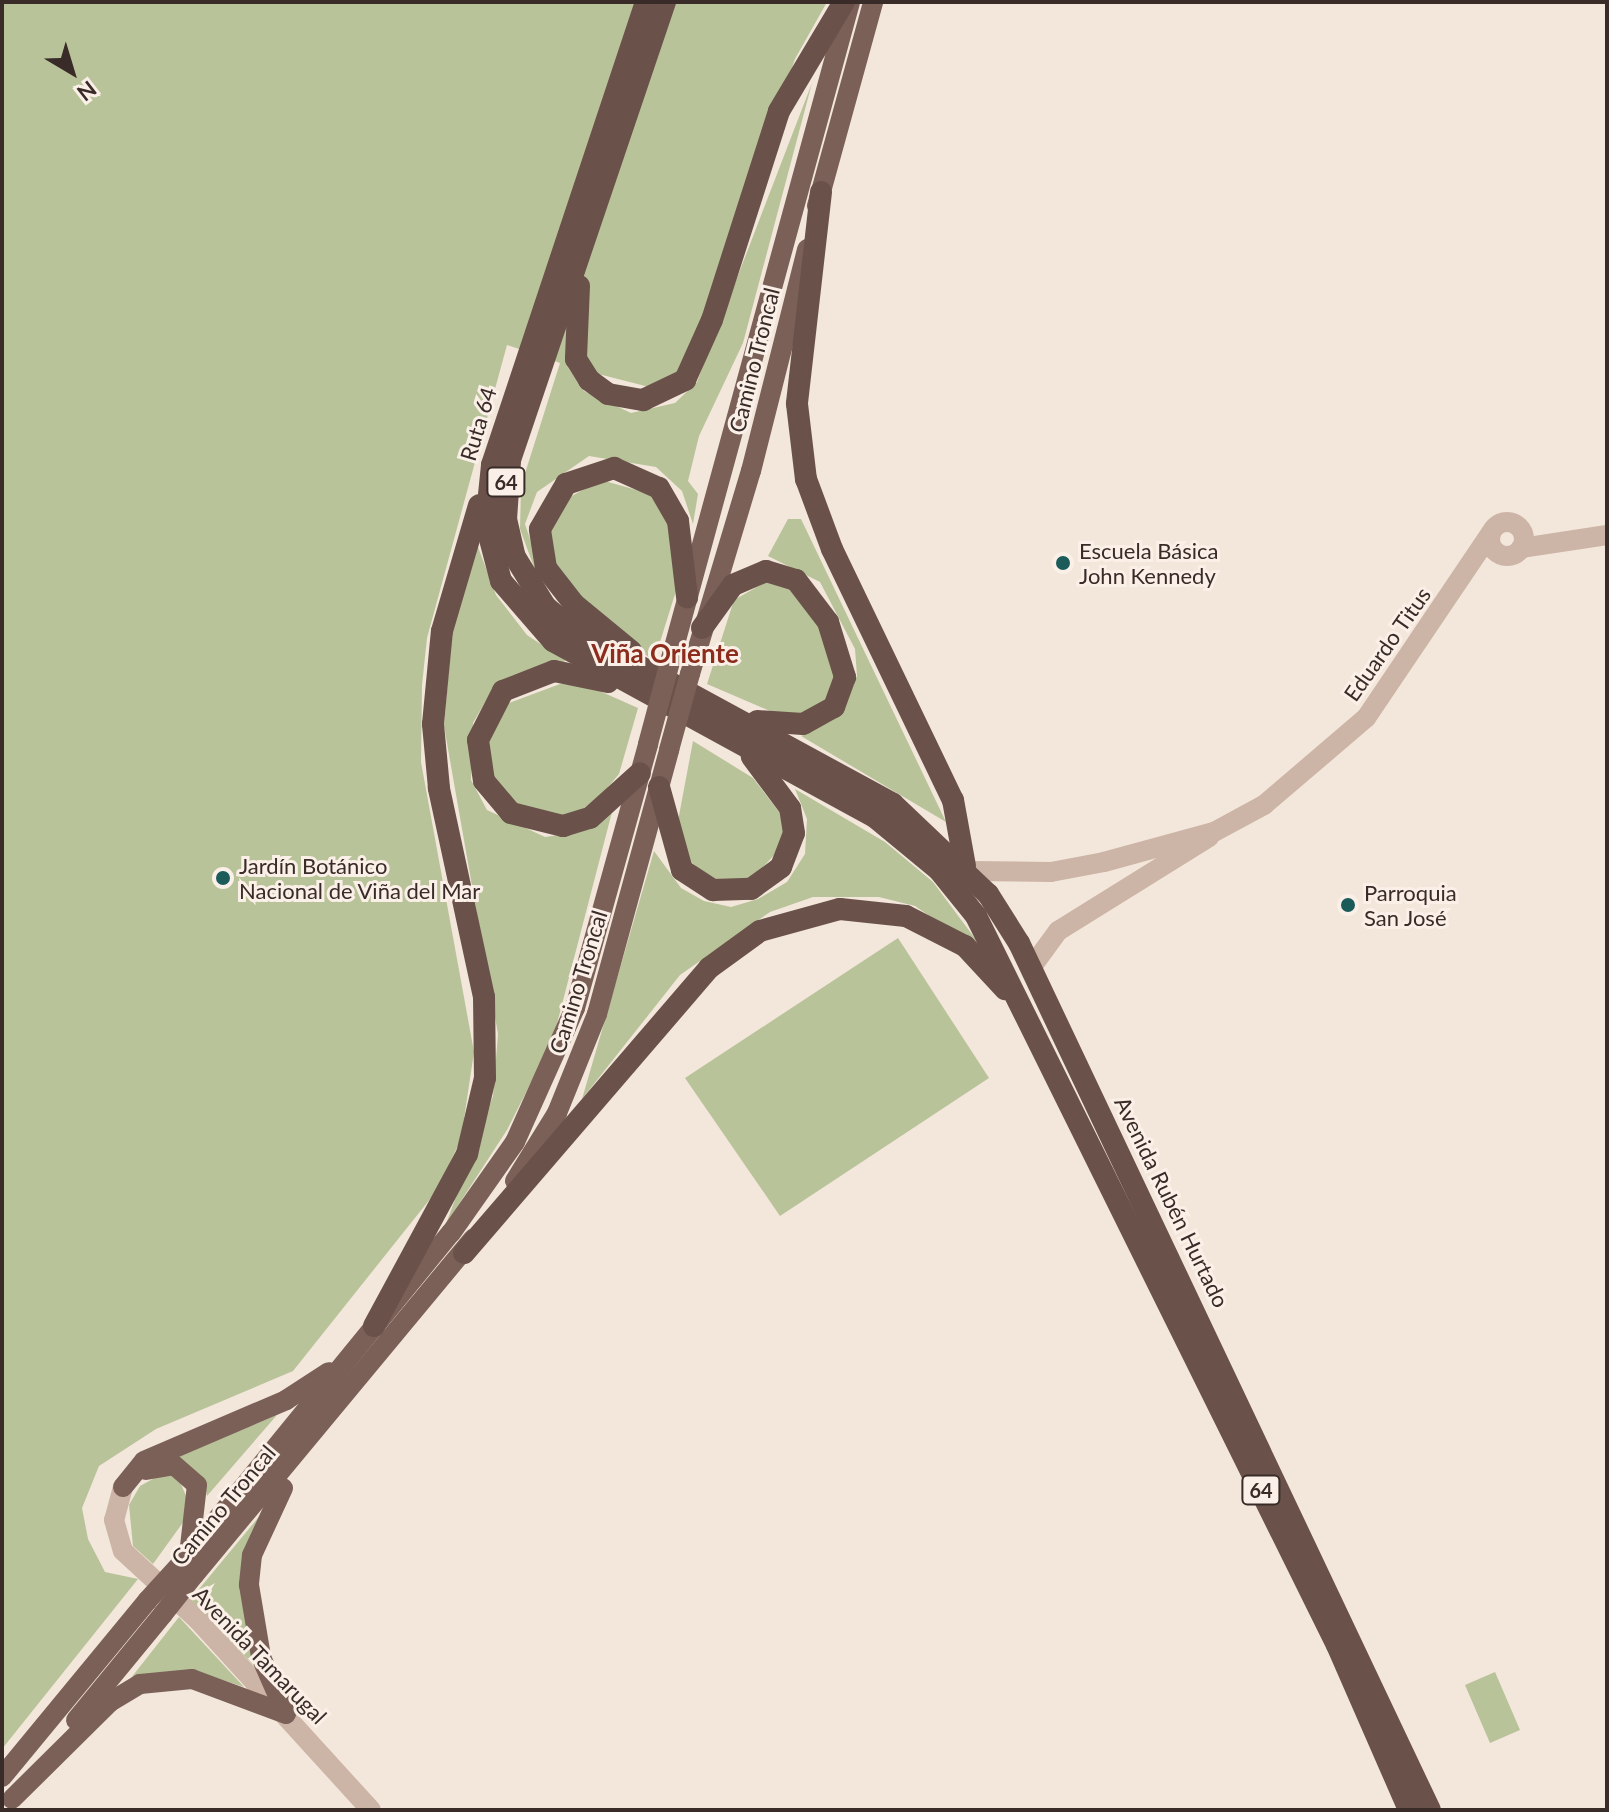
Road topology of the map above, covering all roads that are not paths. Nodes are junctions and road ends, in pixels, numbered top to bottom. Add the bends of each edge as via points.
1 (646, 2) edge
2 (665, 2) edge
3 (844, 2) edge
4 (850, 2) edge
5 (873, 5) edge
6 (821, 192) junction
7 (586, 234) junction
8 (492, 465) junction
9 (1607, 535) edge
10 (1521, 539) junction
11 (1493, 542) junction
12 (687, 597) junction
13 (702, 628) junction
14 (662, 666) junction
15 (649, 695) junction
16 (745, 720) junction
17 (743, 747) junction
18 (640, 773) junction
19 (659, 787) junction
20 (1214, 832) junction
21 (1141, 851) junction
22 (968, 868) junction
23 (1151, 879) junction
24 (1031, 968) junction
25 (1033, 1026) junction
26 (464, 1253) junction
27 (374, 1326) junction
28 (347, 1361) junction
29 (356, 1386) junction
30 (123, 1487) junction
31 (186, 1566) junction
32 (155, 1608) junction
33 (286, 1714) junction
34 (2, 1777) edge
35 (7, 1805) edge
36 (371, 1810) edge
37 (1409, 1810) edge
38 (1430, 1810) edge

1 - 8 highway, Ruta 64 / 64
2 - 7 highway, Ruta 64 / 64
3 - 7 highway via 779,111 698,360 666,394 631,400 608,394 576,359
4 - 12 main road, Camino Troncal
5 - 6 main road, Camino Troncal
6 - 13 main road, Camino Troncal via 751,471
6 - 22 highway via 797,404 806,479 832,549 953,800
7 - 14 highway, Ruta 64 / 64 via 510,461 506,519 515,557 545,606 589,640
8 - 15 highway, Ruta 64 / 64 via 488,544 511,598 553,641
8 - 27 highway via 442,631 433,724 439,788 484,997 485,1078 467,1154
9 - 10 street
10 - 11 street via 1511,556
10 - 11 street via 1506,523
11 - 20 street, Eduardo Titus via 1474,560 1366,718 1286,789
12 - 14 main road, Camino Troncal
12 - 14 highway via 678,521 650,480 601,469 556,493 540,529 546,568 574,604
13 - 16 highway via 733,585 766,571 796,580 828,622 845,677 834,707 803,724
13 - 19 main road, Camino Troncal, bridge
14 - 16 highway, Ruta 64 / 64
14 - 18 main road, Camino Troncal, bridge
15 - 17 highway, Ruta 64 / 64
15 - 18 highway via 568,671 540,672 503,691 478,740 491,793 536,824 590,818
16 - 22 highway, Avenida Rubén Hurtado / 64 via 893,804
17 - 19 highway via 778,787 794,833 781,867 751,889 713,890 682,870
17 - 25 highway, 64 via 876,818 939,870 992,942
18 - 27 main road, Camino Troncal via 575,1008 533,1109 474,1204
19 - 26 main road, Camino Troncal via 577,1069 529,1162
20 - 21 street, Eduardo Titus
20 - 23 street, Eduardo Titus
21 - 22 street, Eduardo Titus via 1058,871
21 - 23 street
22 - 24 highway, Avenida Rubén Hurtado / 64
23 - 24 street, Eduardo Titus via 1058,931
24 - 38 highway, Avenida Rubén Hurtado / 64
25 - 26 highway via 982,960 927,924 862,909 779,922 709,968
25 - 37 highway, 64 via 1342,1656
26 - 29 main road, Camino Troncal
27 - 28 main road, Camino Troncal
28 - 30 main road via 286,1400 144,1461
28 - 31 main road, Camino Troncal
29 - 31 main road, Camino Troncal
29 - 33 main road via 269,1509 252,1555 252,1618
30 - 31 main road via 163,1465 190,1475 199,1508
30 - 33 street, Avenida Tamarugal via 114,1520 123,1551
31 - 32 main road, Camino Troncal, bridge
32 - 34 main road, Camino Troncal
32 - 35 main road, Camino Troncal
33 - 35 main road via 192,1679 140,1684 110,1702
33 - 36 street, Avenida Tamarugal

